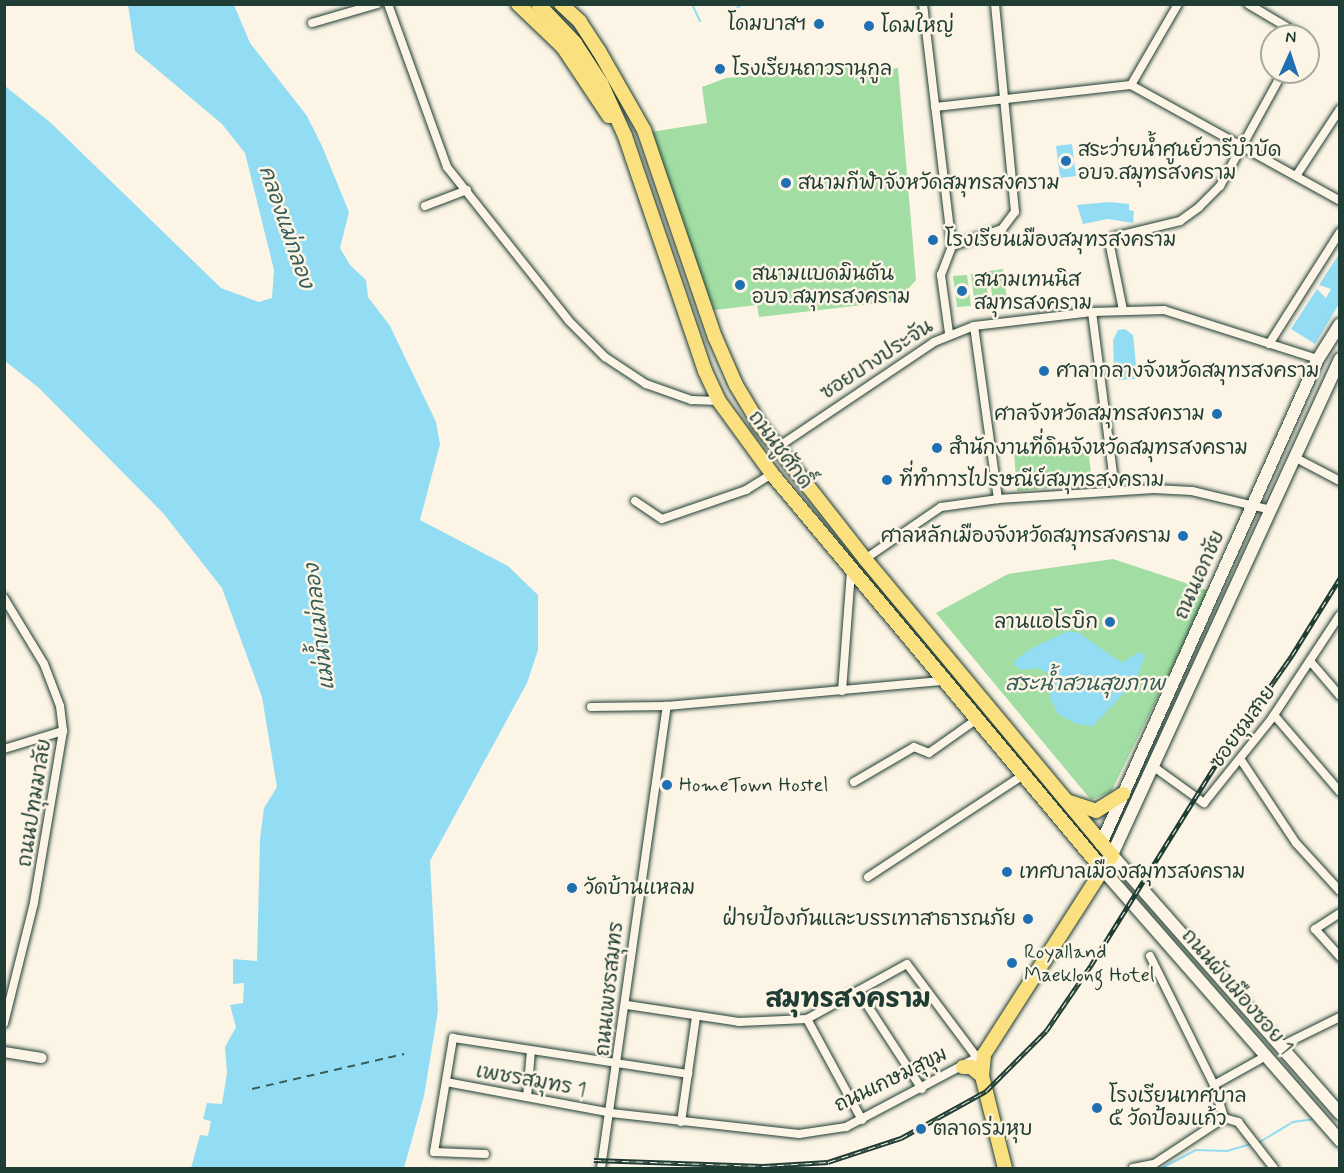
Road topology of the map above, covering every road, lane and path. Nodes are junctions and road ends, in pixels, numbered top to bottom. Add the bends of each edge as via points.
1 (377, 4) edge
2 (388, 4) edge
3 (518, 4) edge
4 (538, 4) edge
5 (561, 4) edge
6 (574, 4) edge
7 (923, 4) edge
8 (995, 4) edge
9 (1178, 4) edge
10 (1248, 4) edge
11 (312, 23) dead end
12 (1282, 24) edge
13 (608, 81) junction
14 (1276, 84) edge
15 (1131, 85) junction
16 (1005, 100) junction
17 (935, 107) junction
18 (1340, 109) edge
19 (644, 130) junction
20 (625, 136) junction
21 (1242, 146) junction
22 (1296, 176) junction
23 (467, 190) junction
24 (1340, 201) edge
25 (425, 206) dead end
26 (1340, 232) edge
27 (952, 246) junction
28 (1123, 310) junction
29 (1092, 312) junction
30 (1340, 324) edge
31 (974, 326) junction
32 (949, 333) junction
33 (1269, 344) junction
34 (1318, 359) junction
35 (1338, 363) edge
36 (719, 401) junction
37 (778, 447) junction
38 (1294, 457) junction
39 (772, 474) junction
40 (1340, 481) edge
41 (1115, 490) junction
42 (998, 499) junction
43 (635, 501) dead end
44 (1253, 503) junction
45 (1271, 510) junction
46 (865, 559) junction
47 (851, 570) junction
48 (4, 598) edge
49 (1340, 615) edge
50 (1310, 661) junction
51 (944, 681) junction
52 (842, 691) junction
53 (1340, 696) edge
54 (667, 706) junction
55 (591, 707) dead end
56 (1274, 715) junction
57 (977, 719) junction
58 (63, 731) junction
59 (4, 750) edge
60 (1029, 753) junction
61 (1241, 759) junction
62 (1154, 767) junction
63 (1019, 770) junction
64 (1336, 781) edge
65 (854, 782) dead end
66 (1340, 792) edge
67 (1123, 794) junction
68 (1067, 801) junction
69 (1101, 844) junction
70 (1112, 855) junction
71 (1093, 861) junction
72 (1104, 872) junction
73 (868, 876) dead end
74 (1091, 883) junction
75 (1340, 891) edge
76 (1158, 906) junction
77 (1340, 914) edge
78 (1146, 917) junction
79 (1150, 956) dead end
80 (1340, 957) edge
81 (858, 992) junction
82 (627, 1005) junction
83 (696, 1017) junction
84 (1340, 1017) edge
85 (807, 1019) junction
86 (4, 1023) edge
87 (1281, 1047) junction
88 (531, 1050) junction
89 (4, 1052) edge
90 (1266, 1056) junction
91 (981, 1057) junction
92 (42, 1058) dead end
93 (619, 1062) junction
94 (963, 1067) junction
95 (687, 1074) junction
96 (982, 1076) junction
97 (446, 1082) junction
98 (1214, 1085) junction
99 (922, 1089) junction
100 (527, 1097) junction
101 (610, 1113) junction
102 (1340, 1114) edge
103 (1224, 1118) junction
104 (862, 1119) junction
105 (681, 1122) junction
106 (1340, 1141) edge
107 (485, 1154) dead end
108 (601, 1168) edge
109 (1005, 1168) edge
110 (1133, 1168) edge
111 (1274, 1168) edge

1 - 11 street
2 - 23 street via 447,166
3 - 20 main road via 563,47
4 - 13 main road, ถนนชูศักดิ์
5 - 13 main road, ถนนชูศักดิ์ via 579,22
6 - 19 main road via 627,84
7 - 17 street
8 - 16 street
9 - 15 street
10 - 12 street
13 - 19 main road, ถนนชูศักดิ์
13 - 20 main road, ถนนชูศักดิ์
14 - 21 street
15 - 16 street
15 - 21 street
16 - 17 street
16 - 27 street via 1015,212 1002,229
17 - 27 street
18 - 22 street
19 - 37 main road, ถนนชูศักดิ์ via 715,338 736,385
20 - 36 main road, ถนนชูศักดิ์ via 705,371
21 - 22 street
21 - 28 street via 1220,186 1180,221 1114,237 1110,246
22 - 24 street
23 - 25 street
23 - 36 street via 561,312 605,357 646,384 691,399
26 - 33 street
27 - 32 street via 941,275
28 - 29 street, ซอยบางประจัน
28 - 33 street, ซอยบางประจัน via 1164,310
29 - 31 street, ซอยบางประจัน
29 - 41 street
30 - 34 main road, ถนนเอกชัย
31 - 32 street, ซอยบางประจัน
31 - 42 street
32 - 37 street, ซอยบางประจัน
33 - 34 street, ซอยบางประจัน
34 - 44 main road, ถนนเอกชัย
35 - 38 main road, ถนนเอกชัย
36 - 39 main road, ถนนชูศักดิ์
37 - 46 main road, ถนนชูศักดิ์
38 - 40 street
38 - 45 main road, ถนนเอกชัย
39 - 43 street via 746,490 662,519
39 - 47 main road, ถนนชูศักดิ์
41 - 42 street
41 - 44 street via 1192,491
42 - 46 street via 941,507
44 - 45 street
44 - 67 main road, ถนนเอกชัย
45 - 62 main road, ถนนเอกชัย
46 - 60 main road, ถนนชูศักดิ์
47 - 51 main road, ถนนชูศักดิ์
47 - 52 street
48 - 58 street, ถนนปทุมมาลัย via 44,664 60,706
49 - 50 street, ซอยชุมสาย
50 - 53 street
50 - 56 street, ซอยชุมสาย
51 - 52 street
51 - 57 main road, ถนนชูศักดิ์
52 - 54 street
54 - 55 street
54 - 82 street, ถนนเพชรสมุทร via 636,907
56 - 61 street, ซอยชุมสาย
56 - 64 street
57 - 63 main road, ถนนชูศักดิ์
57 - 65 street via 929,753 914,747
58 - 59 street
58 - 86 street, ถนนปทุมมาลัย via 34,903
60 - 63 main road
60 - 68 main road, ถนนชูศักดิ์
61 - 62 street, ซอยชุมสาย via 1204,804
61 - 75 street via 1296,843
62 - 70 main road, ถนนเอกชัย
63 - 71 main road, ถนนชูศักดิ์
63 - 73 street
64 - 66 street
67 - 68 main road via 1096,811
67 - 69 main road, ถนนเอกชัย
68 - 69 main road, ถนนชูศักดิ์
69 - 70 main road, ถนนชูศักดิ์
69 - 71 main road
70 - 72 main road
70 - 76 main road, ถนนผังเมืองซอย 1
71 - 72 main road, ถนนชูศักดิ์
71 - 74 main road, ถนนเกษมสุขุม
72 - 74 main road, ถนนเกษมสุขุม
72 - 78 main road, ถนนผังเมืองซอย 1
74 - 91 main road, ถนนเกษมสุขุม
76 - 78 main road
76 - 87 main road, ถนนผังเมืองซอย 1
77 - 80 street via 1315,929
78 - 90 main road, ถนนผังเมืองซอย 1
79 - 98 street
81 - 85 street
81 - 91 street via 907,964
81 - 99 street
82 - 83 street
82 - 93 street, ถนนเพชรสมุทร
83 - 85 street via 739,1022
83 - 95 street
84 - 87 street
85 - 104 street
87 - 102 main road, ถนนผังเมืองซอย 1
88 - 93 street
88 - 97 street via 453,1038
88 - 100 street
89 - 92 street
90 - 98 street
90 - 106 main road, ถนนผังเมืองซอย 1
91 - 94 street, ถนนเกษมสุขุม
91 - 96 main road
93 - 95 street
93 - 101 street, ถนนเพชรสมุทร
94 - 96 main road via 971,1067
94 - 99 street, ถนนเกษมสุขุม
95 - 105 street
96 - 109 main road
97 - 100 street, เพชรสมุทร 1
97 - 107 street via 434,1152
98 - 103 street
99 - 104 street, ถนนเกษมสุขุม
100 - 101 street, เพชรสมุทร 1
101 - 105 street, ถนนเกษมสุขุม
101 - 108 street, ถนนเพชรสมุทร
103 - 110 street via 1154,1164
103 - 111 street via 1238,1122
104 - 105 street, ถนนเกษมสุขุม via 846,1127 799,1134

